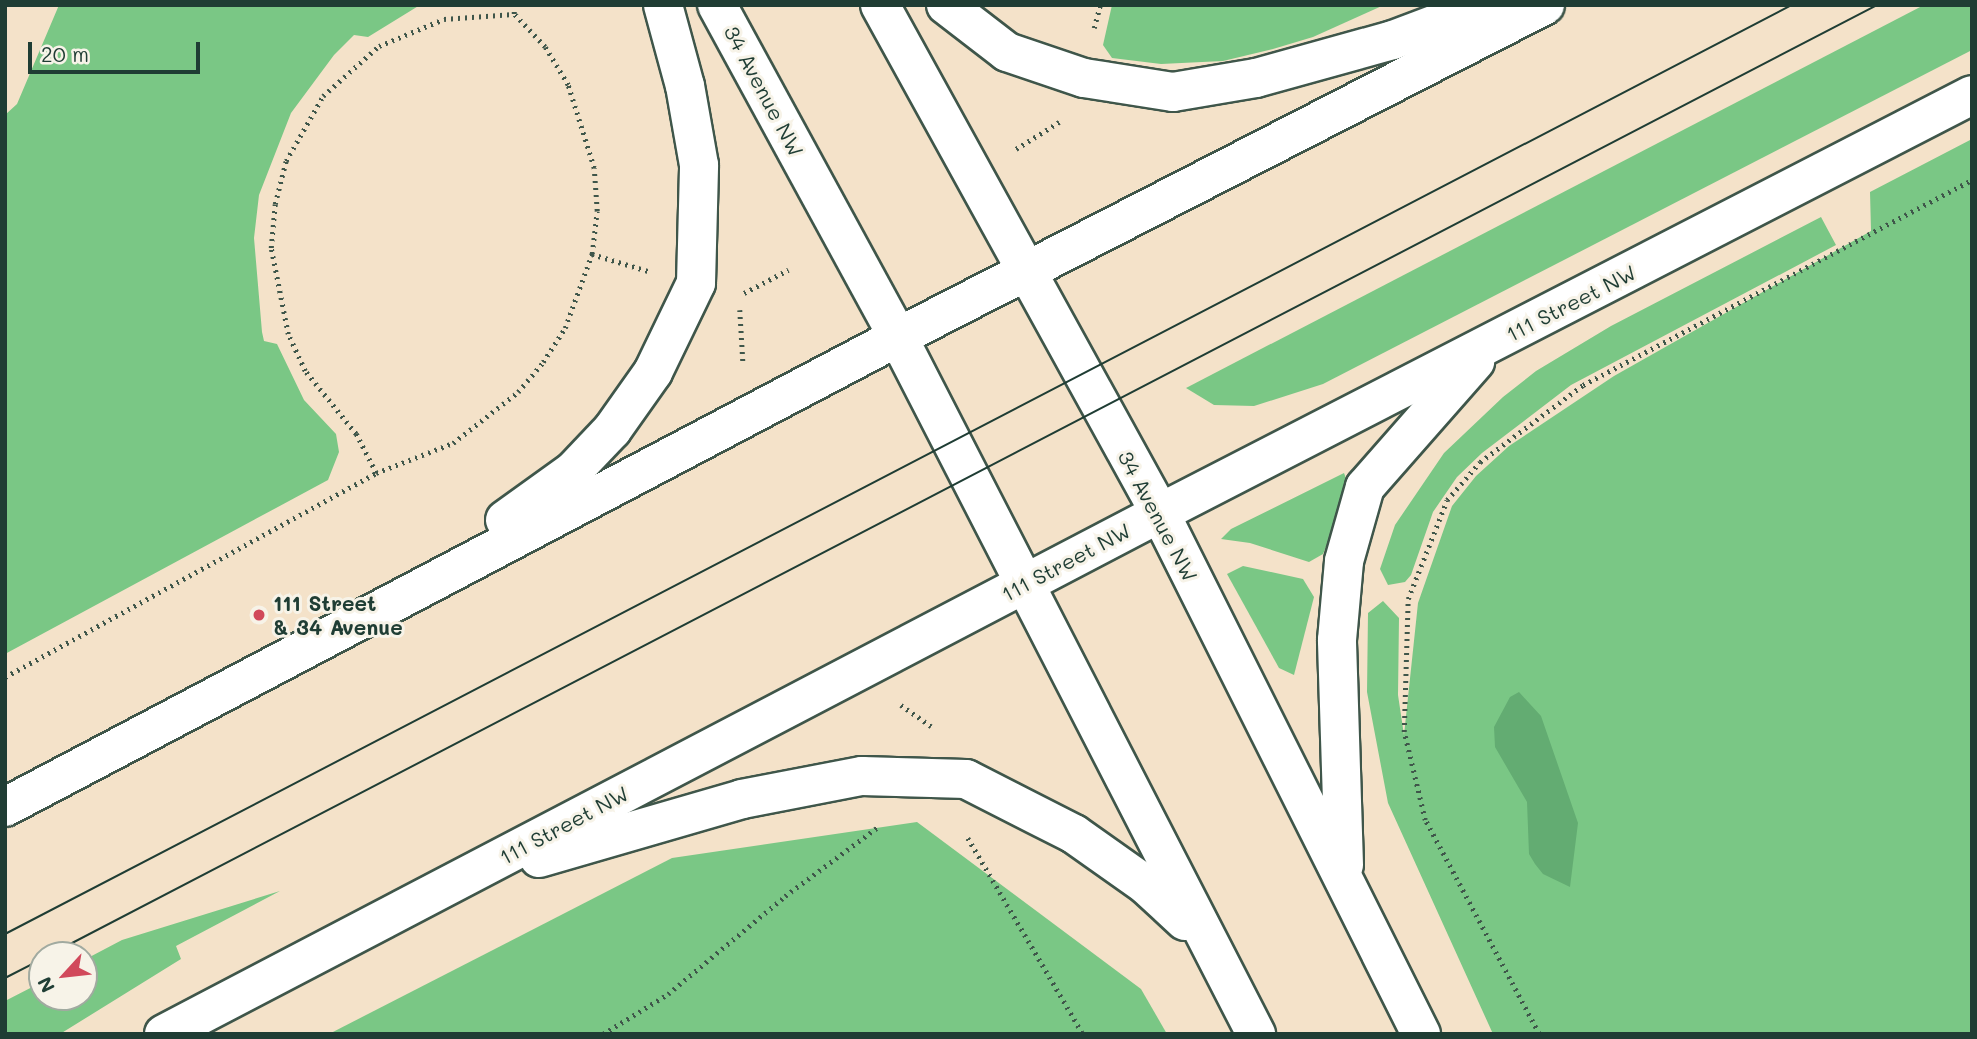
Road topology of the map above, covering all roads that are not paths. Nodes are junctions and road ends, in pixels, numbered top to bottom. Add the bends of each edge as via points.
1 (663, 5) edge
2 (718, 5) edge
3 (880, 5) edge
4 (946, 5) edge
5 (1486, 5) edge
6 (1545, 5) edge
7 (1972, 95) edge
8 (1023, 272) junction
9 (898, 337) junction
10 (1489, 346) junction
11 (1160, 513) junction
12 (1026, 583) junction
13 (394, 600) junction
14 (5, 807) edge
15 (1344, 874) junction
16 (460, 881) junction
17 (1204, 939) junction
18 (164, 1034) edge
19 (1256, 1034) edge
20 (1421, 1034) edge

1 - 13 main road via 685,86 699,165 696,283 684,310 653,372 612,430 573,471
2 - 9 main road, 34 Avenue NW
3 - 8 main road, 34 Avenue NW
4 - 5 main road via 1007,52 1084,78 1173,92 1256,78 1392,40
6 - 8 main road
7 - 10 main road, 111 Street NW
8 - 9 main road
8 - 11 main road, 34 Avenue NW
9 - 12 main road, 34 Avenue NW
9 - 13 main road
10 - 11 main road, 111 Street NW
10 - 15 main road via 1365,487 1344,561 1337,640
11 - 12 main road, 111 Street NW
11 - 15 main road, 34 Avenue NW
12 - 16 main road, 111 Street NW
12 - 17 main road, 34 Avenue NW
13 - 14 main road
15 - 20 main road, 34 Avenue NW
16 - 17 main road via 742,799 862,776 966,779 1074,834 1146,885
16 - 18 main road, 111 Street NW
17 - 19 main road, 34 Avenue NW

